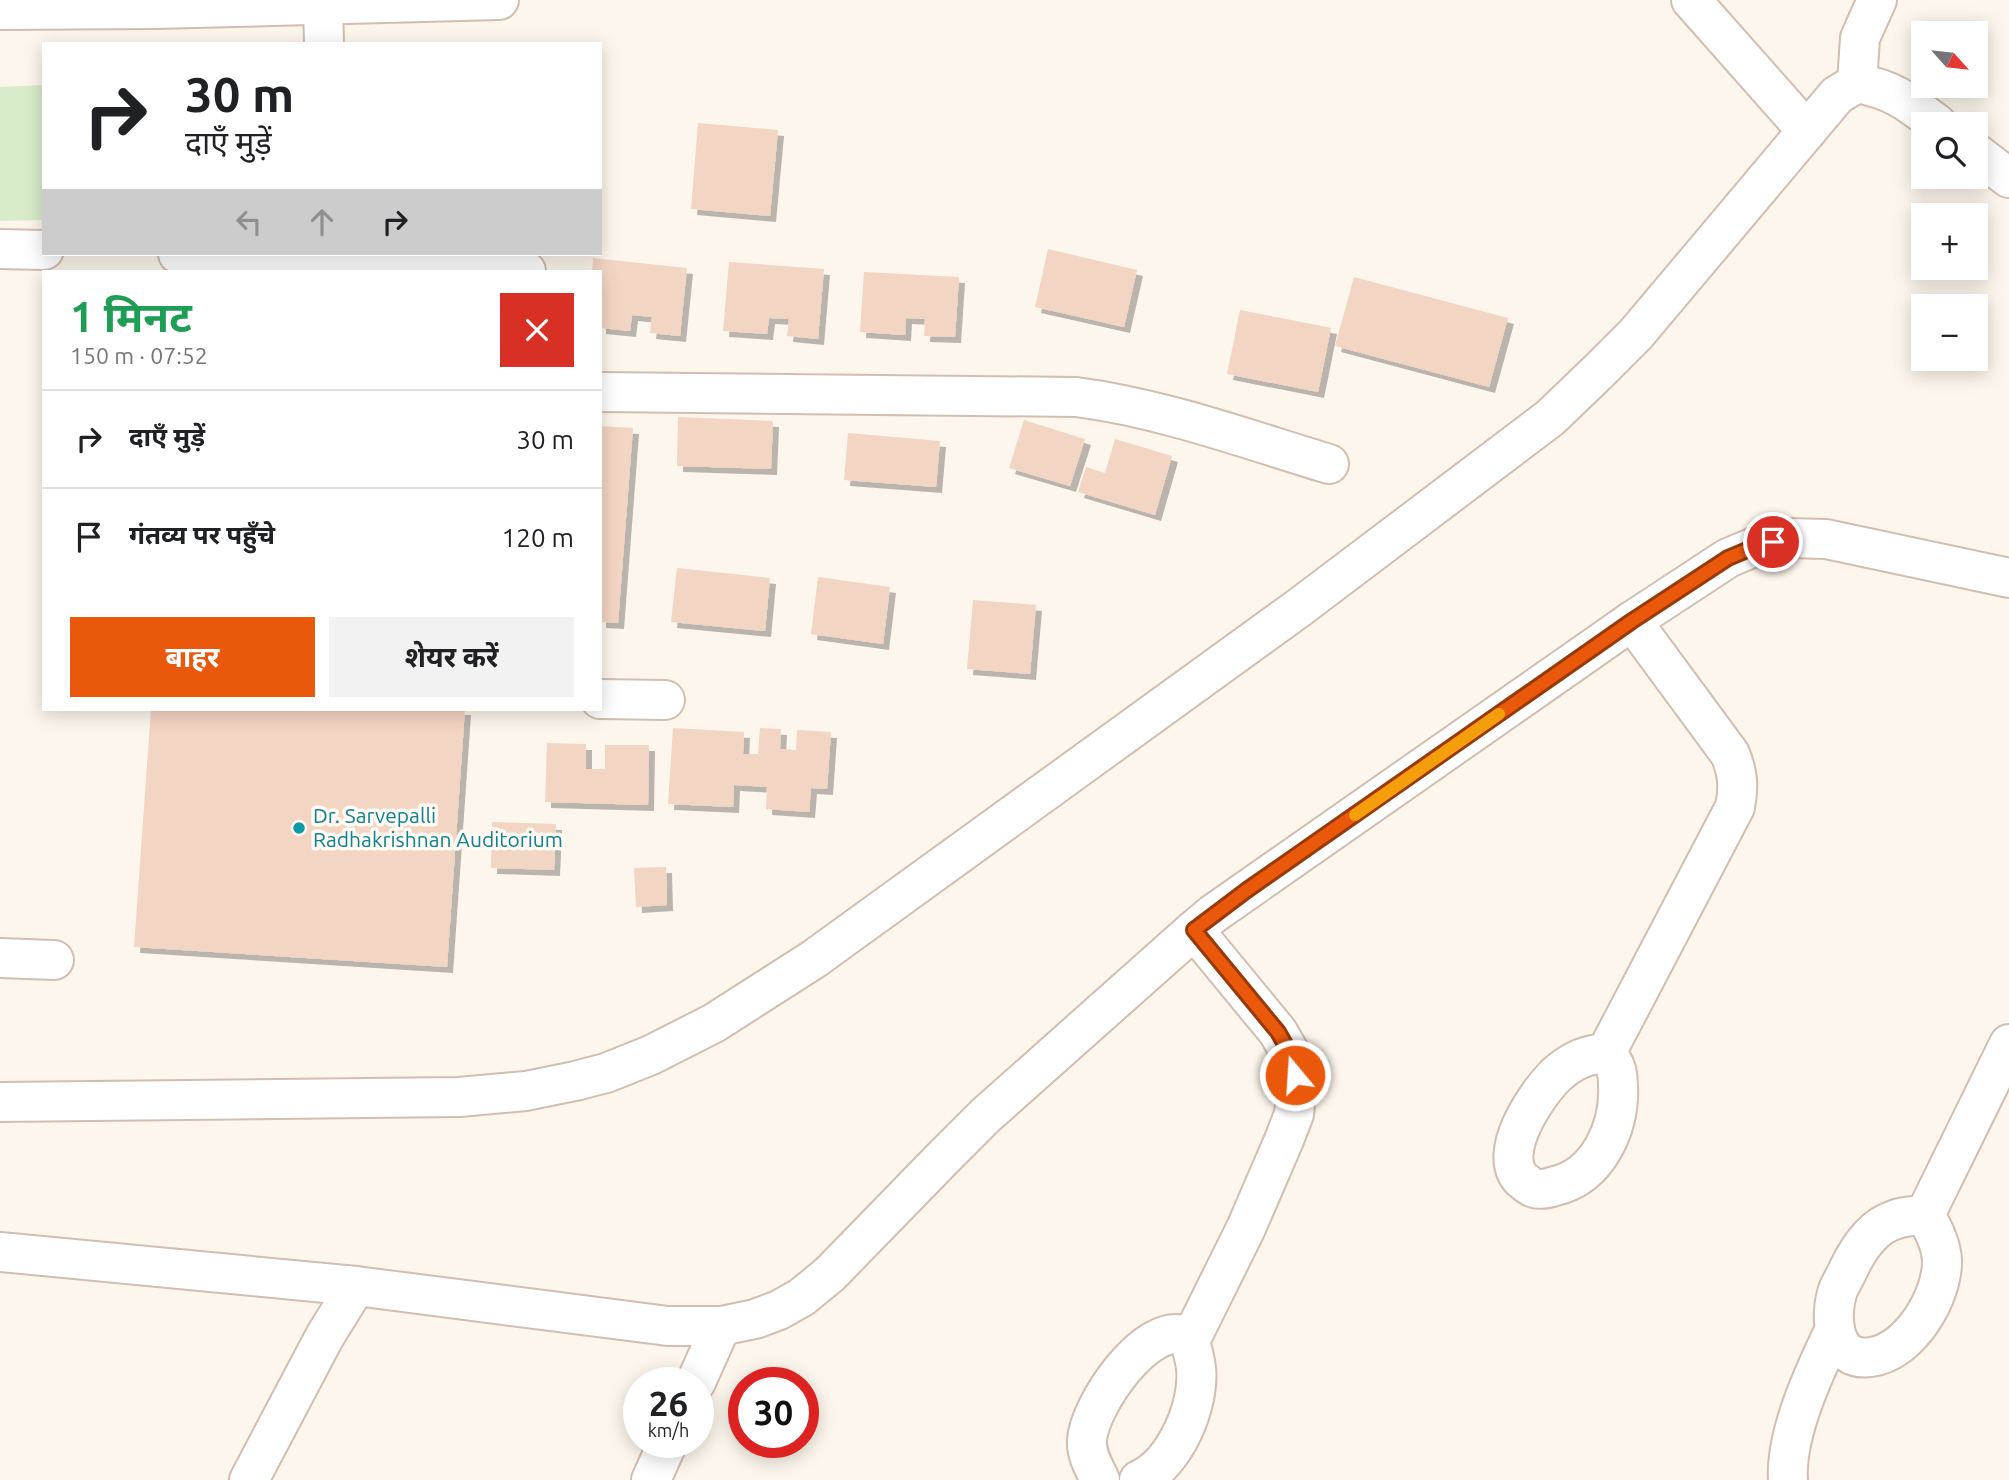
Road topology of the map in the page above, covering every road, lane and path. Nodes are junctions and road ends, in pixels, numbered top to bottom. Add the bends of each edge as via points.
1 (499, 0) edge
2 (1691, 0) edge
3 (1877, 0) edge
4 (323, 5) junction
5 (0, 10) edge
6 (324, 42) edge
7 (1857, 83) junction
8 (1921, 112) edge
9 (1807, 131) junction
10 (1988, 162) edge
11 (2009, 178) edge
12 (0, 249) edge
13 (42, 250) edge
14 (331, 256) edge
15 (525, 270) edge
16 (602, 392) edge
17 (1329, 464) dead end
18 (2009, 578) edge
19 (1632, 621) junction
20 (602, 699) edge
21 (665, 700) dead end
22 (1194, 930) junction
23 (0, 958) edge
24 (54, 960) dead end
25 (2009, 1044) edge
26 (1605, 1055) dead end
27 (0, 1102) edge
28 (1926, 1215) junction
29 (0, 1252) edge
30 (356, 1286) junction
31 (721, 1326) junction
32 (1835, 1329) junction
33 (1189, 1341) junction
34 (703, 1367) edge
35 (661, 1458) edge
36 (248, 1480) edge
37 (651, 1480) edge
38 (1100, 1480) edge
39 (1139, 1480) edge
40 (1788, 1480) edge

1 - 4 street
2 - 9 street
3 - 7 street via 1860,38
4 - 5 street
4 - 6 street
7 - 8 street via 1882,88
7 - 9 street via 1837,95
9 - 27 street via 1636,334 1550,418 1300,607 814,959 714,1023 606,1073 526,1091 459,1097
10 - 11 street
12 - 13 street
14 - 15 street via 490,258
16 - 17 street via 1076,397 1154,412
18 - 19 street via 1826,539 1787,538 1728,558
19 - 22 street
19 - 26 street via 1730,754 1739,786 1735,807
20 - 21 street
22 - 31 street via 986,1115 830,1274 779,1310
22 - 33 street via 1278,1032 1290,1053 1296,1094 1284,1140
23 - 24 street
25 - 28 street
28 - 32 street via 1884,1224 1867,1240 1838,1291
28 - 32 street via 1942,1257 1941,1275 1918,1325 1893,1349 1871,1357 1846,1352
29 - 30 street
30 - 31 street via 668,1326
30 - 36 street
31 - 34 street
32 - 40 street via 1799,1416
33 - 38 street via 1172,1333 1150,1344 1101,1399 1087,1438 1088,1455
33 - 39 street via 1196,1367 1190,1413 1173,1449 1159,1467
35 - 37 street

